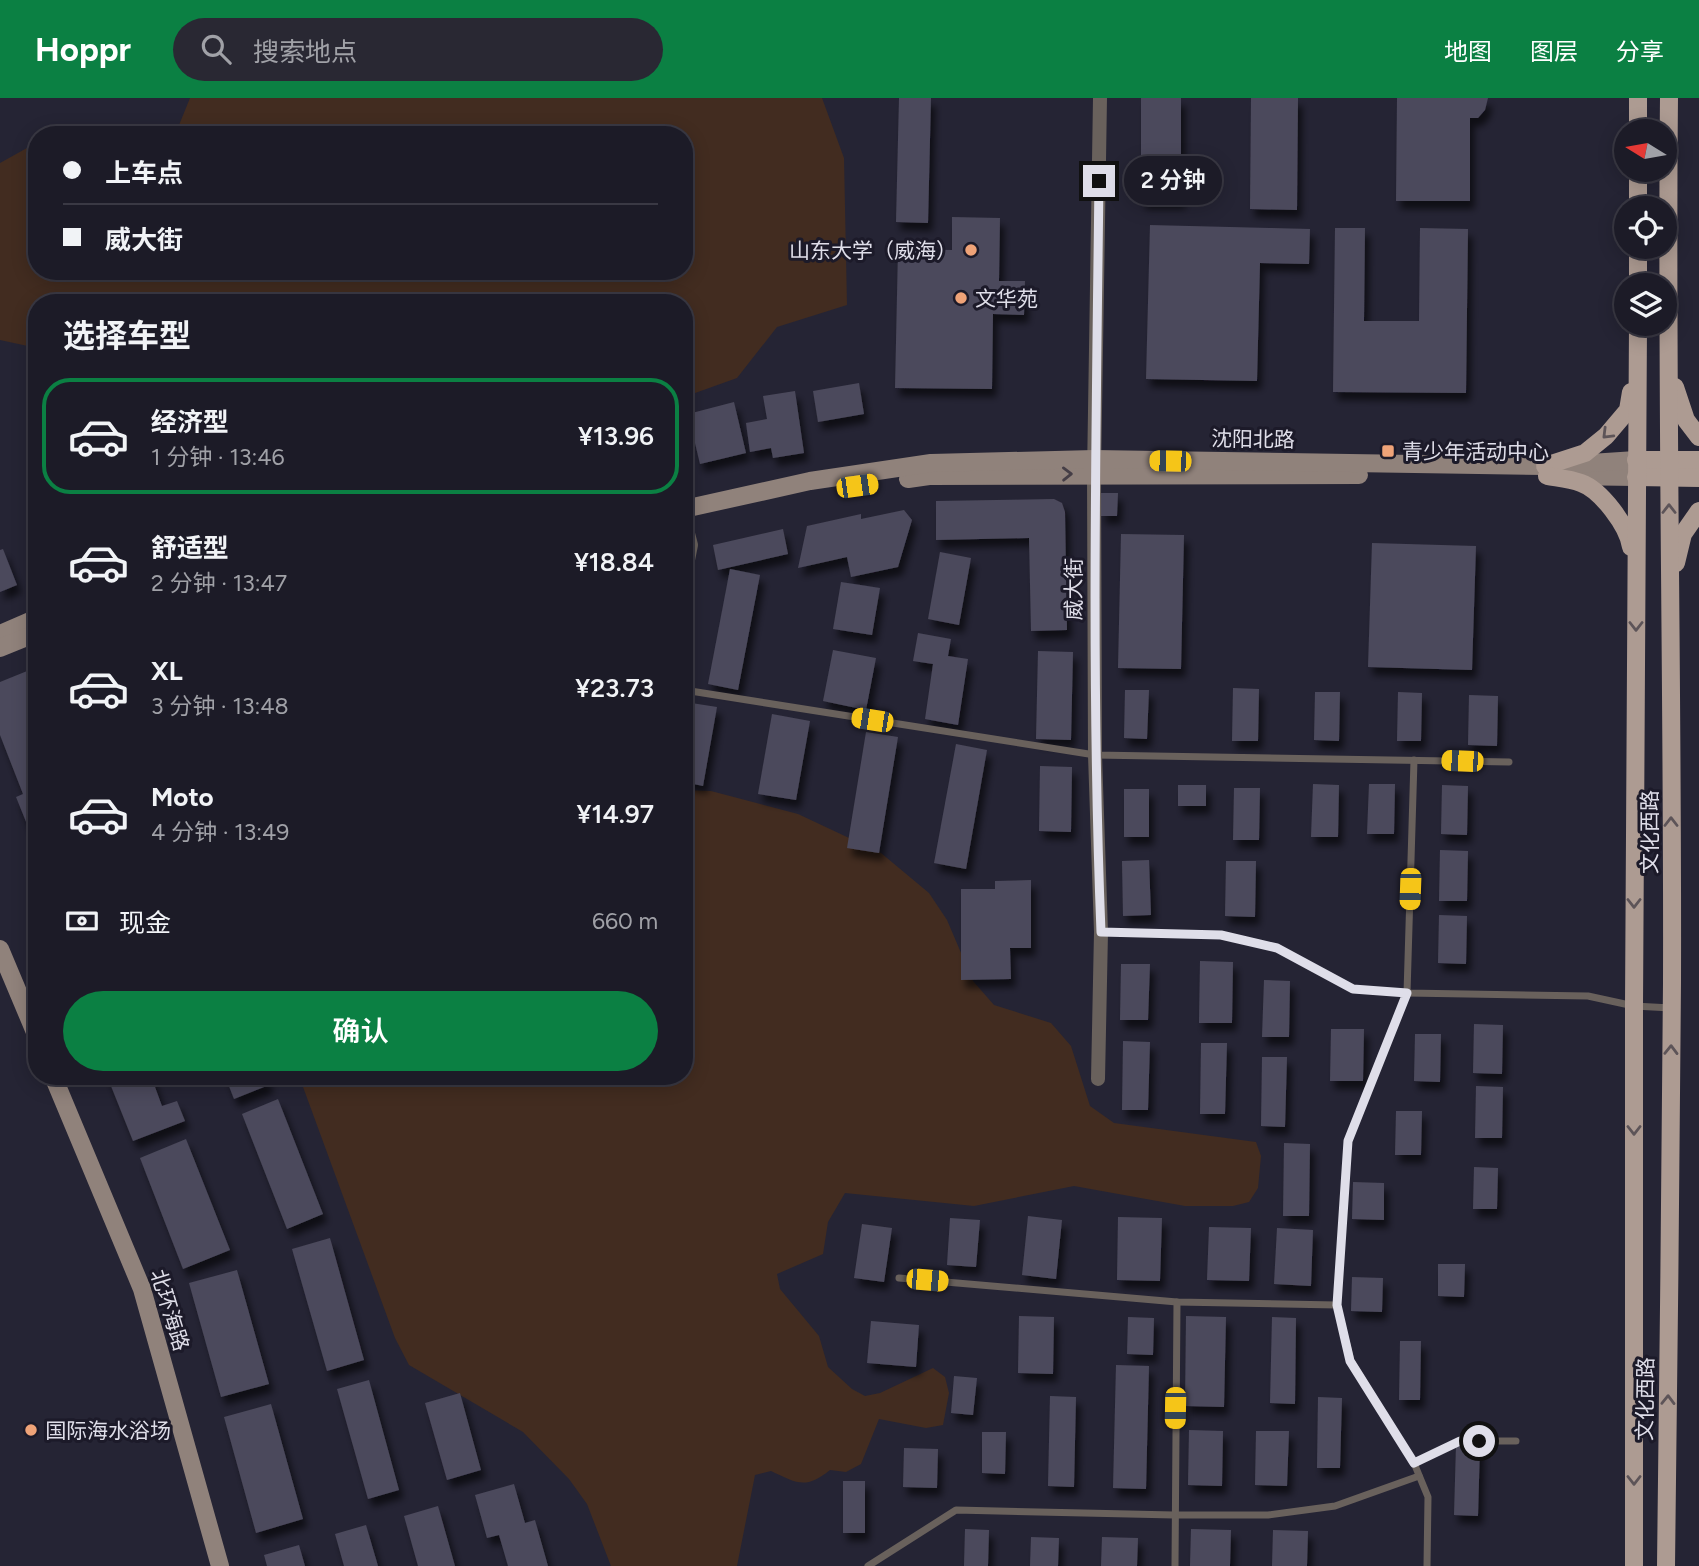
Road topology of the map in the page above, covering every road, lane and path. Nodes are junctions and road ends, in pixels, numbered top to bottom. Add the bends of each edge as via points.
1 (1101, 98) edge
2 (1638, 98) edge
3 (1668, 98) edge
4 (1638, 119) edge
5 (1638, 336) edge
6 (1639, 350) junction
7 (1667, 350) junction
8 (1699, 437) edge
9 (1699, 460) edge
10 (1094, 467) junction
11 (1636, 468) junction
12 (1669, 469) junction
13 (1546, 471) junction
14 (1699, 478) edge
15 (693, 507) edge
16 (1699, 511) edge
17 (693, 518) edge
18 (1636, 586) junction
19 (1670, 590) junction
20 (28, 622) edge
21 (0, 634) edge
22 (28, 637) edge
23 (0, 648) edge
24 (693, 691) edge
25 (1095, 755) junction
26 (1414, 760) junction
27 (1509, 762) dead end
28 (1101, 932) junction
29 (0, 949) edge
30 (1407, 993) junction
31 (1634, 1006) junction
32 (1672, 1008) junction
33 (28, 1016) edge
34 (1098, 1079) dead end
35 (57, 1085) edge
36 (899, 1278) dead end
37 (1177, 1302) junction
38 (1337, 1305) junction
39 (1516, 1441) dead end
40 (1414, 1463) junction
41 (1419, 1476) junction
42 (1174, 1515) junction
43 (220, 1566) edge
44 (868, 1566) edge
45 (1175, 1566) edge
46 (1427, 1566) edge
47 (1634, 1566) edge
48 (1666, 1566) edge

1 - 10 street, 威大街
2 - 4 main road
3 - 7 main road, 文化西路
5 - 6 main road, 文化西路
6 - 11 main road, 文化西路
6 -> 13 main road via 1628,410 1585,453
7 - 8 main road via 1678,401
7 - 12 main road, 文化西路
9 - 12 main road, 沈阳北路
10 - 13 street, 沈阳北路
10 - 15 street, 沈阳北路 via 931,463 810,481
17 -> 10 street, 沈阳北路 via 929,476
10 - 25 street, 威大街
11 - 12 main road, 沈阳北路
11 - 13 street, 沈阳北路
11 - 18 main road, 文化西路
12 - 14 main road, 沈阳北路
19 -> 12 main road, 文化西路
13 - 18 main road via 1595,490 1612,510 1629,535
16 - 19 main road via 1683,534
18 -> 31 main road, 文化西路
32 -> 19 main road, 文化西路
20 - 21 street
22 - 23 street
24 - 25 lane
25 - 26 lane
25 - 28 street, 威大街
26 - 27 lane
26 - 30 lane
28 - 30 lane via 1221,935 1277,948 1353,989
28 - 34 street, 威大街
29 - 33 street
30 - 31 lane via 1588,996
30 - 38 lane via 1348,1141
31 - 32 lane
31 -> 47 main road, 文化西路
48 -> 32 main road, 文化西路
35 - 43 street, 北环海路 via 142,1289
36 - 37 lane
37 - 38 lane
37 - 42 lane
38 - 40 lane via 1350,1361
39 - 40 lane via 1460,1441
40 - 41 lane
41 - 42 lane via 1335,1506 1268,1515
41 - 46 lane via 1428,1497
42 - 44 lane via 956,1510
42 - 45 lane

